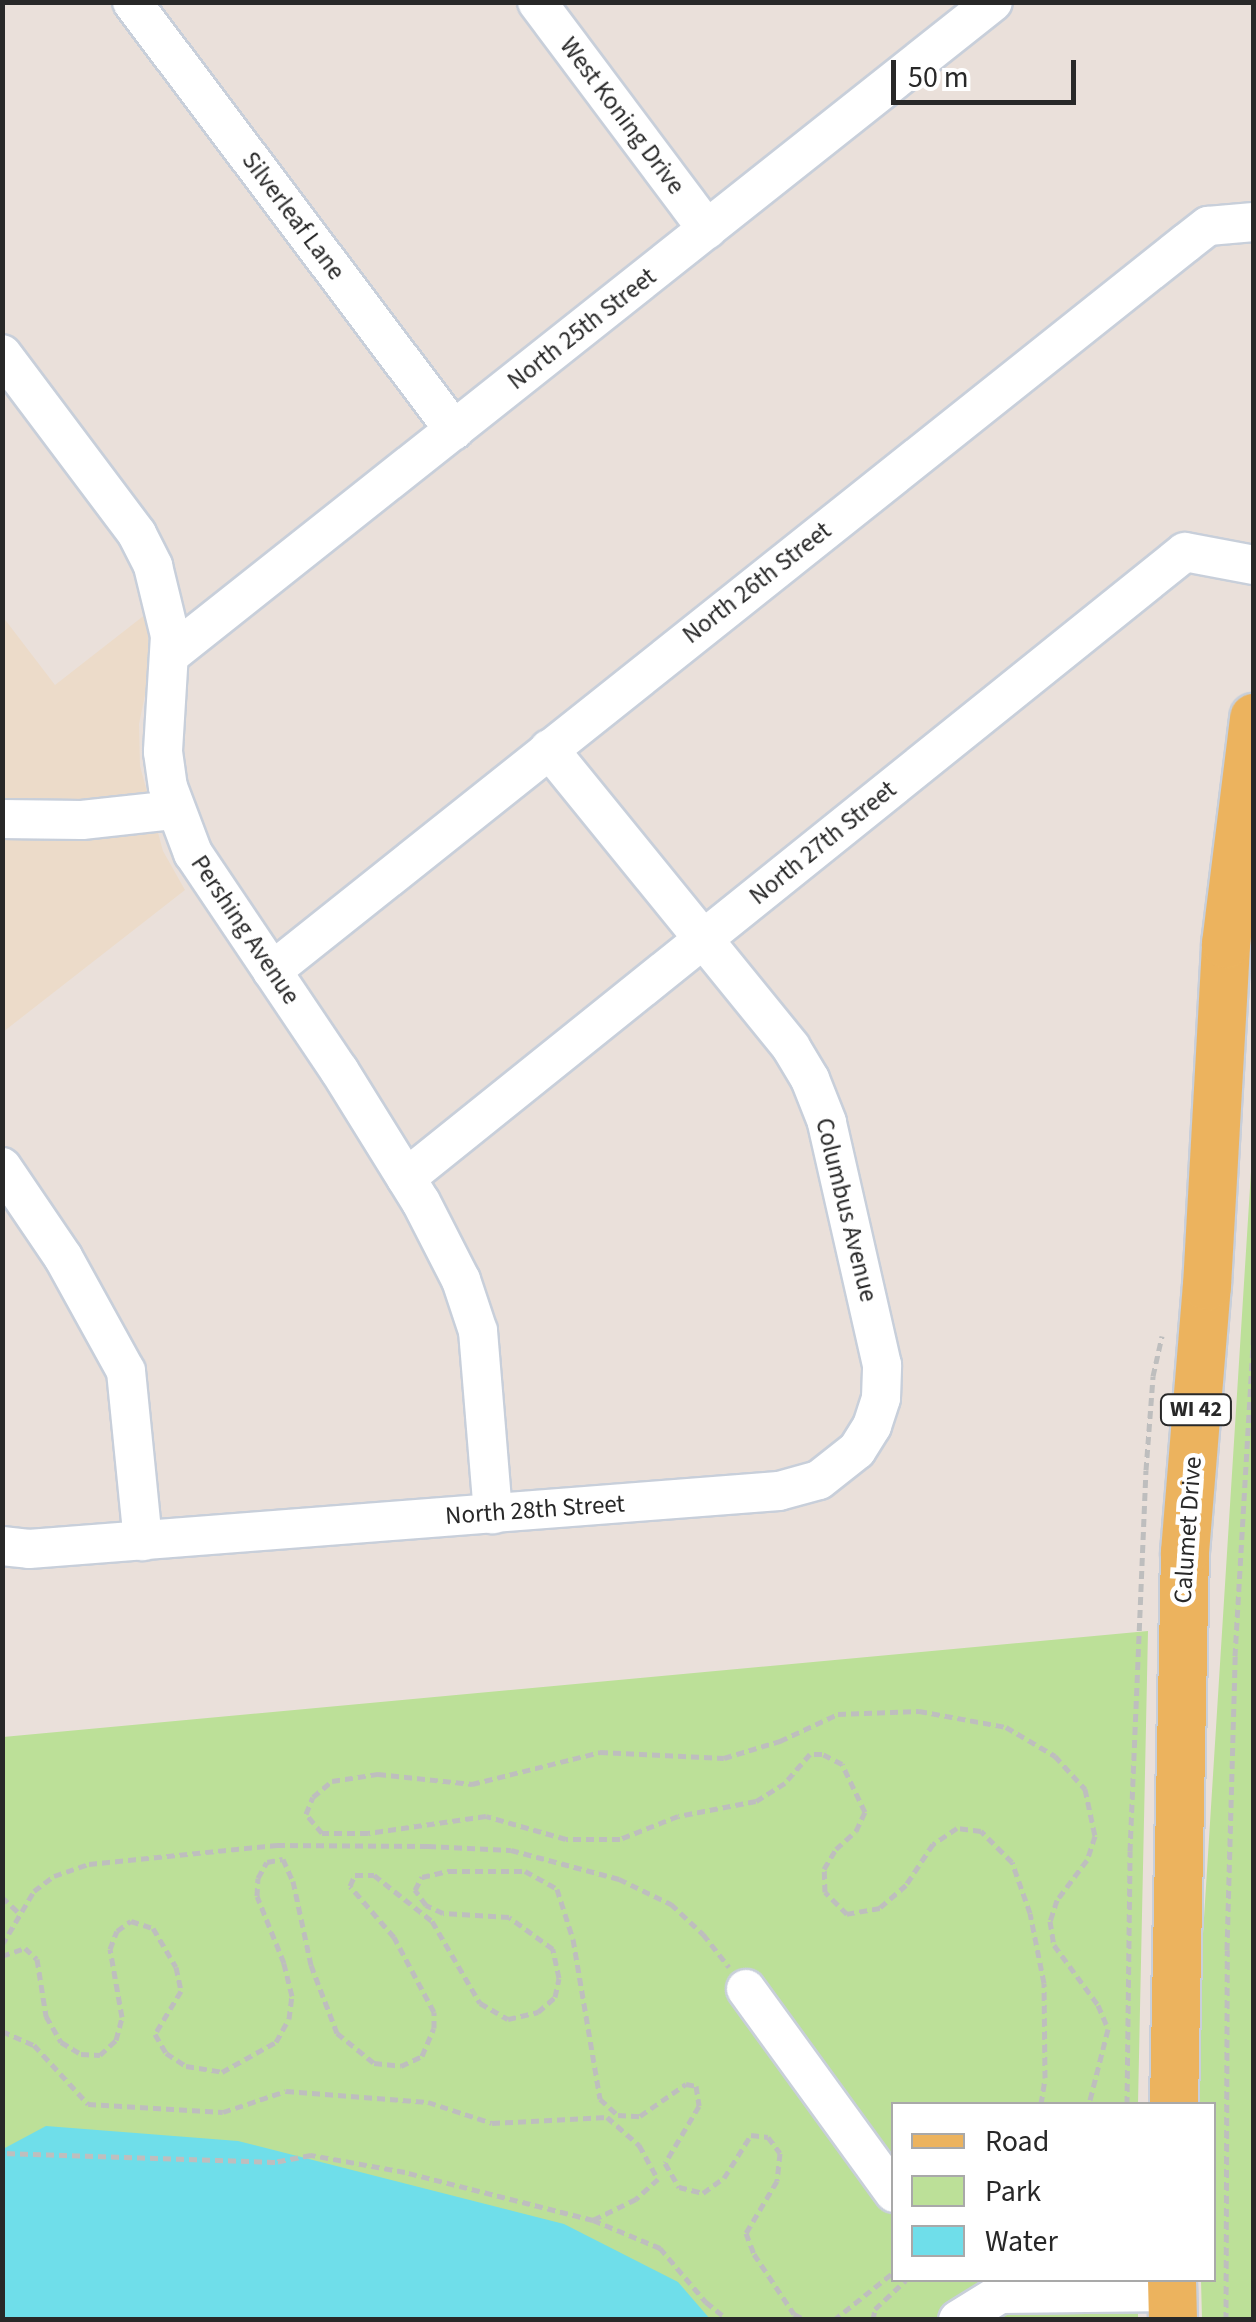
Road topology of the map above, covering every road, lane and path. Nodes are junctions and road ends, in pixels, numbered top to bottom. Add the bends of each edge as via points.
1 (132, 2) edge
2 (537, 2) edge
3 (993, 2) edge
4 (1254, 222) edge
5 (707, 230) junction
6 (2, 354) edge
7 (454, 430) junction
8 (1254, 565) edge
9 (171, 654) junction
10 (1254, 718) edge
11 (549, 749) junction
12 (174, 810) junction
13 (2, 818) edge
14 (704, 938) junction
15 (272, 971) junction
16 (2, 1167) edge
17 (406, 1178) junction
18 (1254, 1322) edge
19 (1162, 1336) dead end
20 (881, 1398) joint
21 (493, 1514) junction
22 (142, 1540) junction
23 (2, 1546) edge
24 (2, 1897) edge
25 (20, 1914) junction
26 (2, 1945) edge
27 (2, 1956) edge
28 (746, 1989) joint
29 (2, 2032) edge
30 (1040, 2102) edge
31 (1090, 2102) edge
32 (1126, 2102) edge
33 (1174, 2102) edge
34 (2, 2153) edge
35 (891, 2189) edge
36 (593, 2220) junction
37 (891, 2274) edge
38 (904, 2282) edge
39 (1172, 2297) edge
40 (963, 2301) edge
41 (728, 2320) edge
42 (806, 2320) edge
43 (834, 2320) edge
44 (873, 2320) edge
45 (1226, 2320) edge

1 - 7 street, Silverleaf Lane
2 - 5 street, West Koning Drive
3 - 5 street, North 25th Street
4 - 11 street, North 26th Street via 1208,226
5 - 7 street, North 25th Street
6 - 9 street, Pershing Avenue via 137,534 164,601
7 - 9 street, North 25th Street
8 - 14 street, North 27th Street via 1185,552
9 - 12 street, Pershing Avenue via 163,752
10 - 33 main road, Calumet Drive / WI 42 via 1226,944 1184,1552
11 - 14 street, Columbus Avenue
11 - 15 street, North 26th Street
12 - 13 street via 82,820
12 - 15 street, Pershing Avenue via 193,853
14 - 17 street, North 27th Street
14 - 20 street, Columbus Avenue via 791,1047 827,1122 882,1364
15 - 17 street, Pershing Avenue
16 - 22 street via 63,1257 126,1371
17 - 21 street, Pershing Avenue via 470,1301 478,1331
18 - 45 path via 1232,1754
19 - 32 path via 1152,1376 1146,1470
20 - 21 street, North 28th Street via 857,1450 840,1467 797,1488
21 - 22 street, North 28th Street
22 - 23 street, North 28th Street
24 - 25 path
25 - 26 path
25 - 28 path via 54,1876 90,1864 277,1845 512,1850 620,1878 671,1904
27 - 42 path via 25,1948 37,1960 46,2016 61,2042 80,2054 100,2054 116,2040 122,2017 110,1949 117,1931 132,1921 153,1928 176,1968 181,1992 156,2034 166,2053 186,2066 222,2072 276,2042 289,2019 292,1996 284,1964 257,1896 267,1862 283,1859 337,2033 374,2062 400,2066 422,2056 434,2012 394,1937 350,1886 355,1875 374,1876 432,1921 480,2003 508,2019 538,2012 555,1997 553,1949 509,1917 442,1913 415,1890 422,1877 449,1871 525,1871 557,1888 573,1939 600,2099 618,2114 640,2116 686,2084 696,2086 699,2106 664,2162 679,2187 703,2193 724,2178 751,2135 768,2137 780,2153 777,2181 746,2233 794,2314
28 - 35 street
29 - 36 path via 34,2045 88,2104 223,2112 286,2091 428,2102 492,2123 608,2117 638,2145 658,2179 636,2199
30 - 31 path via 1044,1983 1012,1862 981,1831 958,1828 933,1844 906,1885 880,1908 846,1914 825,1892 824,1869 865,1812 842,1764 822,1754 810,1754 756,1801 678,1816 620,1839 566,1839 486,1816 368,1834 322,1833 306,1814 332,1781 378,1774 472,1784 600,1752 724,1758 838,1714 919,1712 1006,1728 1055,1756 1085,1790 1095,1836 1050,1921 1054,1946 1108,2028
34 - 36 path via 276,2162 311,2155
36 - 41 path via 660,2248
37 - 43 path
38 - 44 path via 875,2309
39 - 40 street via 1019,2292

